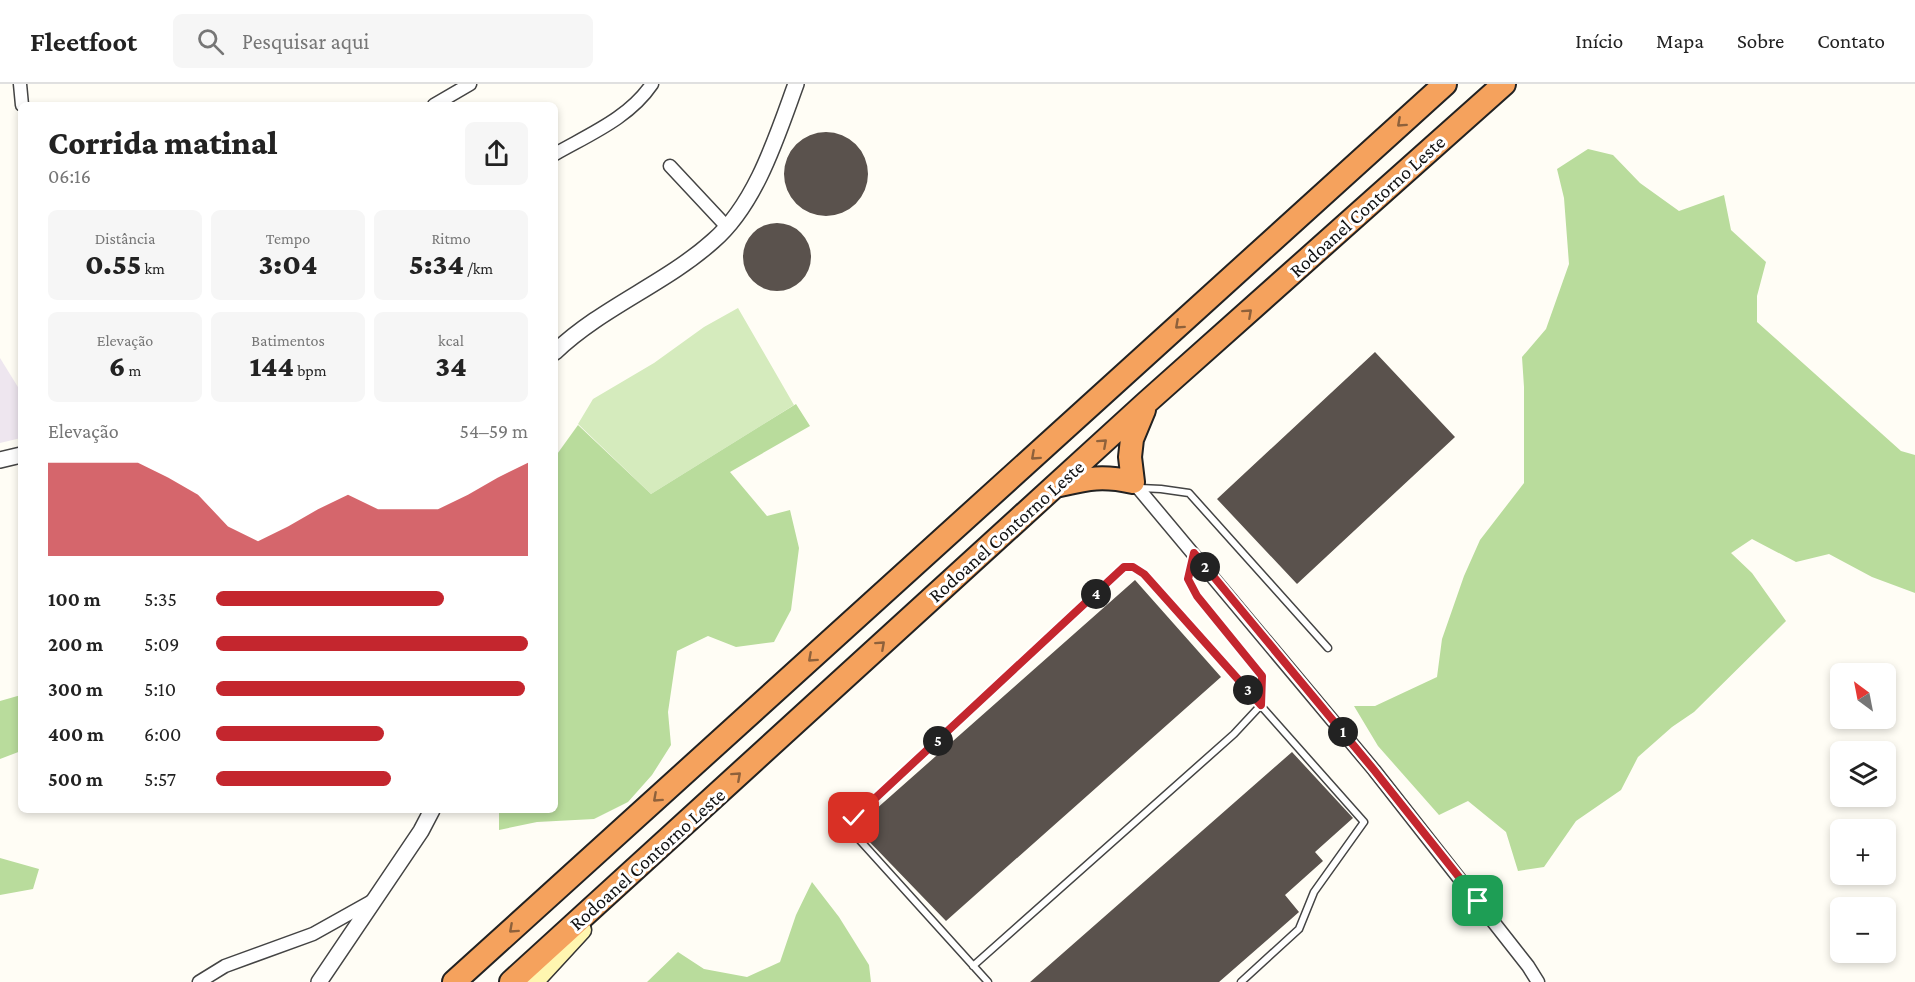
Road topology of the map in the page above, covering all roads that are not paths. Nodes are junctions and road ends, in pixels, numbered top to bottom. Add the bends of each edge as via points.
1 (20, 84) edge
2 (470, 84) edge
3 (652, 84) edge
4 (796, 84) edge
5 (1444, 84) edge
6 (1504, 84) edge
7 (22, 102) edge
8 (439, 102) edge
9 (558, 152) edge
10 (670, 166) dead end
11 (727, 227) junction
12 (558, 350) edge
13 (1146, 403) junction
14 (18, 456) edge
15 (0, 460) edge
16 (1136, 485) junction
17 (1054, 487) junction
18 (1194, 553) junction
19 (1328, 648) dead end
20 (1261, 705) junction
21 (430, 813) edge
22 (647, 858) junction
23 (372, 901) junction
24 (973, 966) junction
25 (199, 982) edge
26 (319, 982) edge
27 (454, 982) edge
28 (511, 982) edge
29 (534, 982) edge
30 (988, 982) edge
31 (1241, 982) edge
32 (1538, 982) edge

1 - 7 street
2 - 8 street
3 - 9 street via 631,110
4 - 11 street via 756,182
5 -> 27 highway, Rodoanel Contorno Leste
13 -> 6 highway, Rodoanel Contorno Leste
10 - 11 street
11 - 12 street via 702,250
13 - 16 highway via 1132,439 1130,456
17 -> 13 highway, Rodoanel Contorno Leste
14 - 15 street
16 - 17 highway via 1114,478 1093,478
16 - 18 street
16 - 19 lane via 1189,493
22 -> 17 highway, Rodoanel Contorno Leste
18 - 20 lane via 1188,579 1197,596 1262,676
18 - 32 street via 1381,778
20 - 24 lane via 1234,734
20 - 24 lane via 1144,574 1124,567 854,818 856,836
20 - 31 lane via 1364,822 1314,892 1299,929
21 - 23 street
22 - 28 highway, Rodoanel Contorno Leste
22 - 29 main road
23 - 25 street via 313,934 225,966
23 - 26 street
24 - 30 lane

